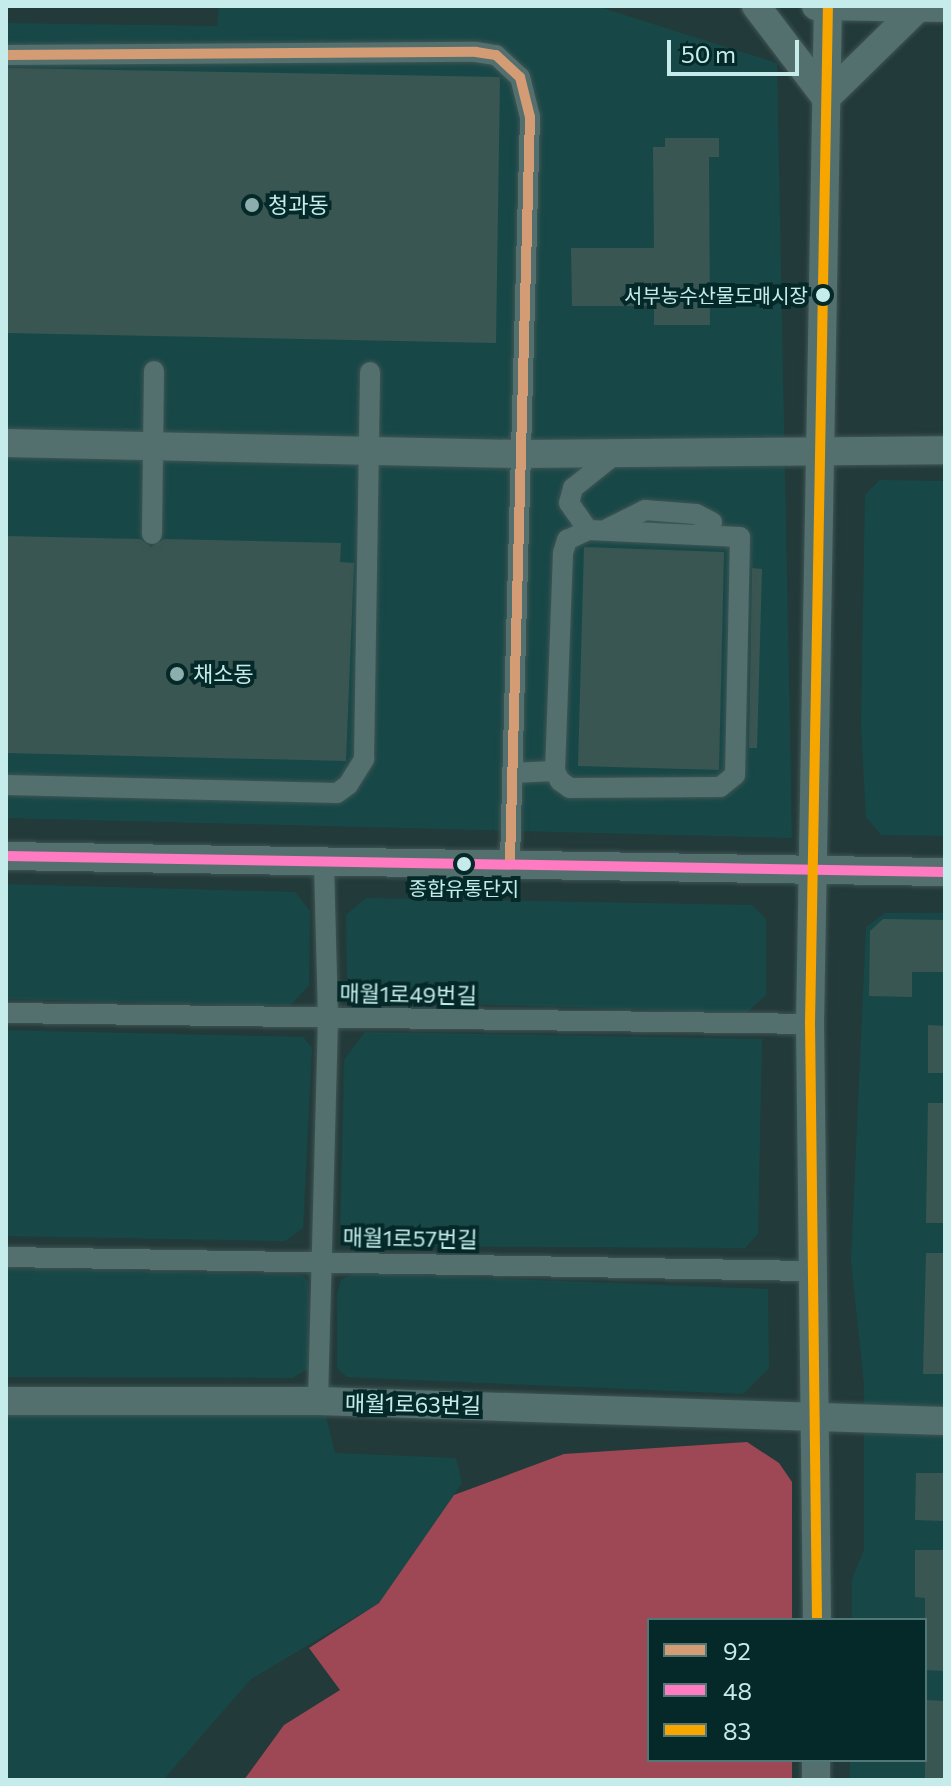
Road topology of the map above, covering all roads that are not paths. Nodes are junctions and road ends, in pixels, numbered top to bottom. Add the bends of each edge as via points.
1 (756, 6) edge
2 (816, 6) edge
3 (828, 7) edge
4 (932, 8) edge
5 (6, 55) edge
6 (826, 98) junction
7 (154, 371) dead end
8 (370, 372) dead end
9 (6, 443) edge
10 (154, 448) junction
11 (822, 450) junction
12 (945, 450) edge
13 (369, 452) junction
14 (618, 452) junction
15 (519, 454) junction
16 (712, 522) dead end
17 (595, 530) junction
18 (152, 534) dead end
19 (555, 771) junction
20 (512, 773) junction
21 (6, 785) edge
22 (6, 856) edge
23 (324, 863) junction
24 (510, 863) junction
25 (814, 868) junction
26 (945, 872) edge
27 (6, 1013) edge
28 (328, 1017) junction
29 (810, 1024) junction
30 (6, 1257) edge
31 (322, 1259) junction
32 (812, 1271) junction
33 (6, 1401) edge
34 (318, 1401) junction
35 (819, 1413) junction
36 (945, 1421) edge
37 (817, 1618) edge

1 - 6 street
2 - 3 street
3 - 4 street
3 - 6 street
4 - 6 street
5 - 15 street via 476,52 510,63 520,77 530,117
6 - 11 street
7 - 10 street
8 - 13 street
9 - 10 street
10 - 13 street
10 - 18 street
11 - 12 street
11 - 14 street
11 - 25 street
13 - 15 street
13 - 21 street via 364,759 348,785 337,793
14 - 15 street
14 - 17 street via 573,488 569,503
15 - 20 street
16 - 17 street via 696,514 645,510
17 - 19 street via 567,540 563,553
17 - 19 street via 740,537 735,775 710,788 570,788
19 - 20 street
20 - 24 street
22 - 23 street
23 - 24 street
23 - 28 street
24 - 25 street
25 - 26 street
25 - 29 street
27 - 28 street, 매월1로49번길
28 - 29 street, 매월1로49번길
28 - 31 street
29 - 32 street
30 - 31 street, 매월1로57번길
31 - 32 street, 매월1로57번길
31 - 34 street
32 - 35 street
33 - 34 street, 매월1로63번길
34 - 35 street, 매월1로63번길
35 - 36 street, 매월1로63번길
35 - 37 street

